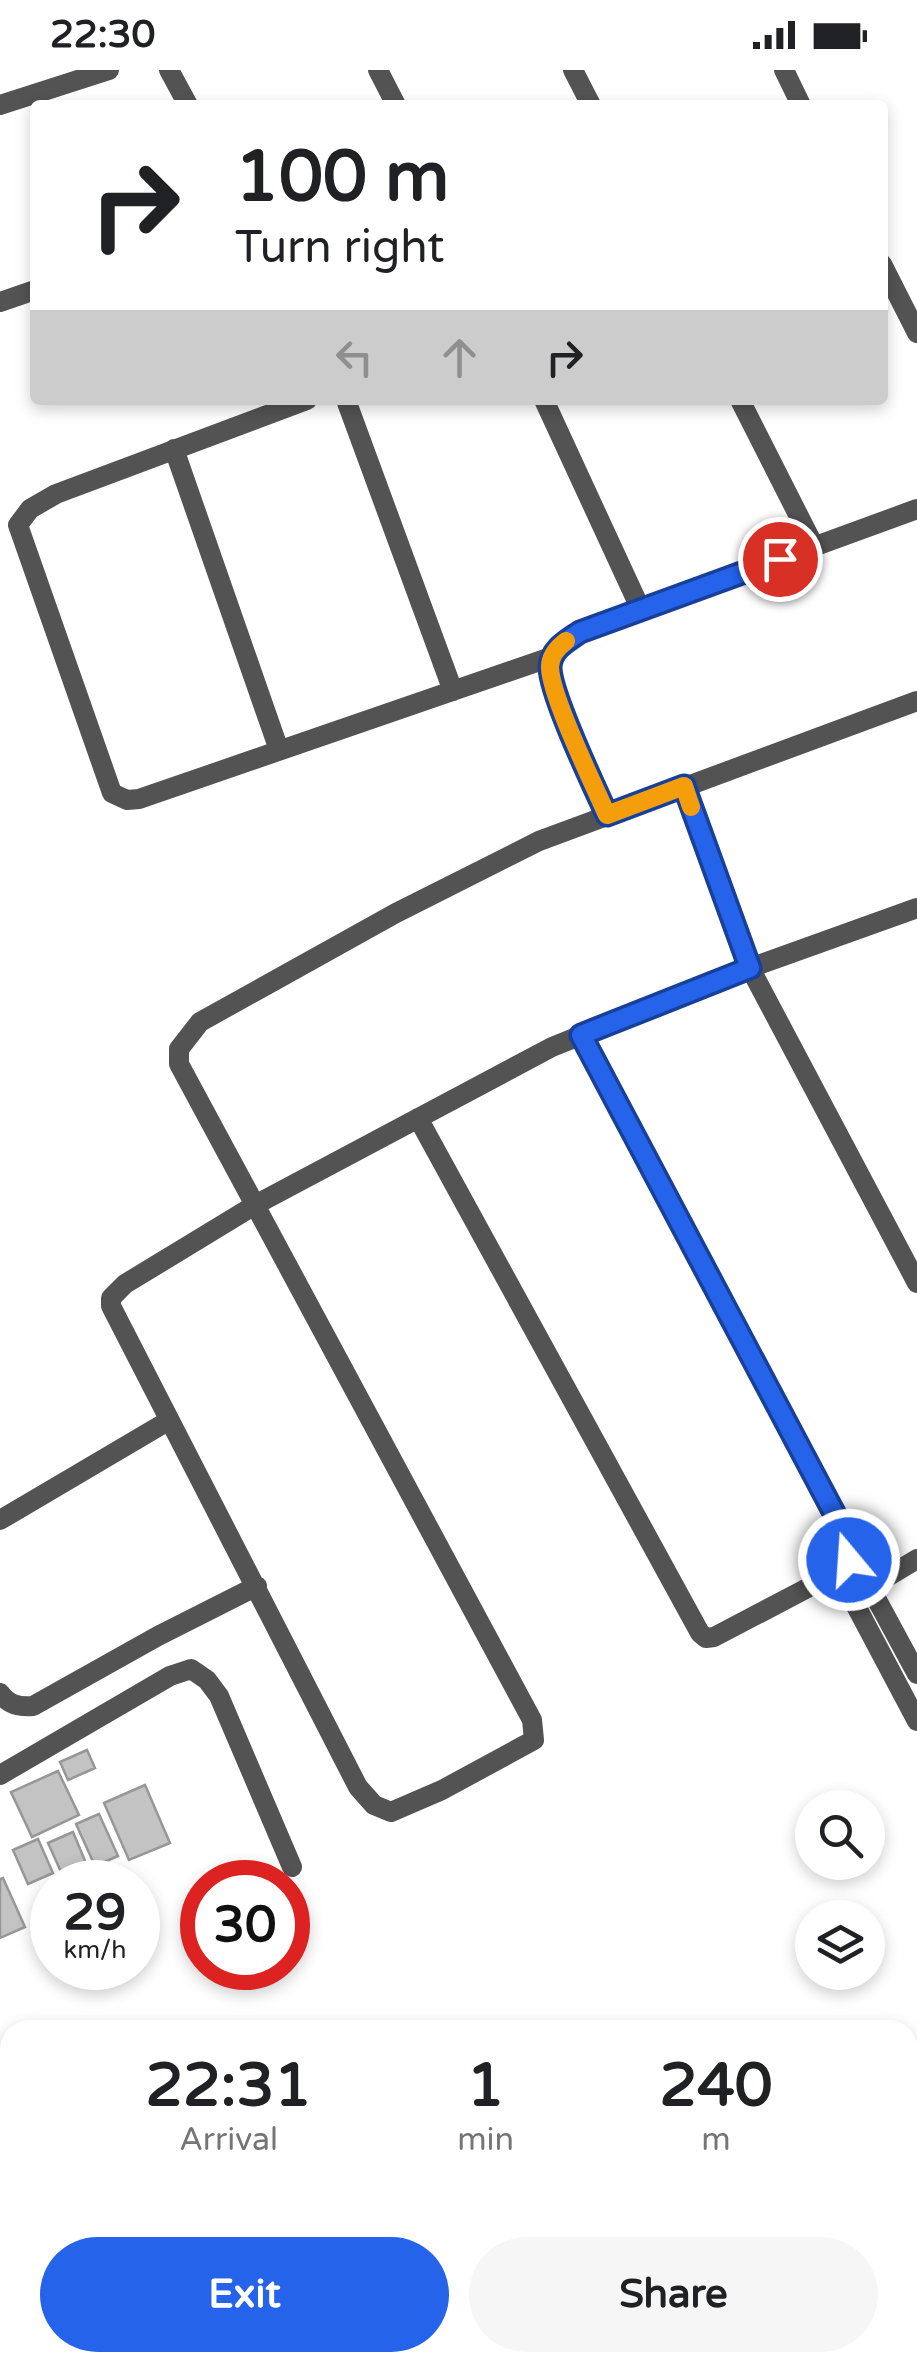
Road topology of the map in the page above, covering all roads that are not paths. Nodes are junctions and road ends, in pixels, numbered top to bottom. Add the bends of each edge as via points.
1 (110, 70) edge
2 (169, 70) edge
3 (378, 70) edge
4 (573, 70) edge
5 (784, 70) edge
6 (185, 100) edge
7 (393, 100) edge
8 (588, 100) edge
9 (799, 100) edge
10 (0, 105) edge
11 (888, 276) edge
12 (30, 292) edge
13 (0, 302) edge
14 (917, 333) edge
15 (293, 405) edge
16 (348, 405) edge
17 (546, 405) edge
18 (743, 405) edge
19 (174, 449) junction
20 (917, 508) edge
21 (814, 546) junction
22 (641, 610) junction
23 (554, 656) junction
24 (453, 691) junction
25 (917, 700) edge
26 (279, 750) junction
27 (684, 786) junction
28 (607, 815) junction
29 (917, 908) edge
30 (750, 968) junction
31 (581, 1035) junction
32 (418, 1118) junction
33 (255, 1205) junction
34 (917, 1283) edge
35 (168, 1421) junction
36 (0, 1520) edge
37 (851, 1552) junction
38 (917, 1559) edge
39 (838, 1572) junction
40 (257, 1586) junction
41 (861, 1593) junction
42 (917, 1674) edge
43 (0, 1693) edge
44 (917, 1721) edge
45 (0, 1775) edge
46 (289, 1860) edge

1 - 10 street
2 - 6 street
3 - 7 street
4 - 8 street
5 - 9 street
11 - 14 street
12 - 13 street
15 - 19 street
16 - 24 street
17 - 22 street
18 - 21 street
19 - 26 street
19 - 26 street via 41,500 18,525 112,794 139,799
20 - 21 street
21 - 22 street
22 - 23 street via 580,632
23 - 24 street
23 - 28 street via 557,691
24 - 26 street
25 - 27 street
27 - 28 street
27 - 30 street
28 - 33 street via 396,913 200,1022 186,1037 179,1064
29 - 30 street
30 - 31 street
30 - 34 street
31 - 32 street
31 - 37 street
32 - 33 street
32 - 39 street via 700,1633 714,1637
33 - 35 street via 110,1298
33 - 40 street via 524,1702 534,1740 409,1806 382,1810 358,1787
35 - 36 street
35 - 40 street
37 - 39 street
37 - 41 street
38 - 41 street
39 - 41 street
40 - 43 street via 33,1706 15,1706
41 - 42 street
41 - 44 street
45 - 46 street via 191,1669 220,1696

